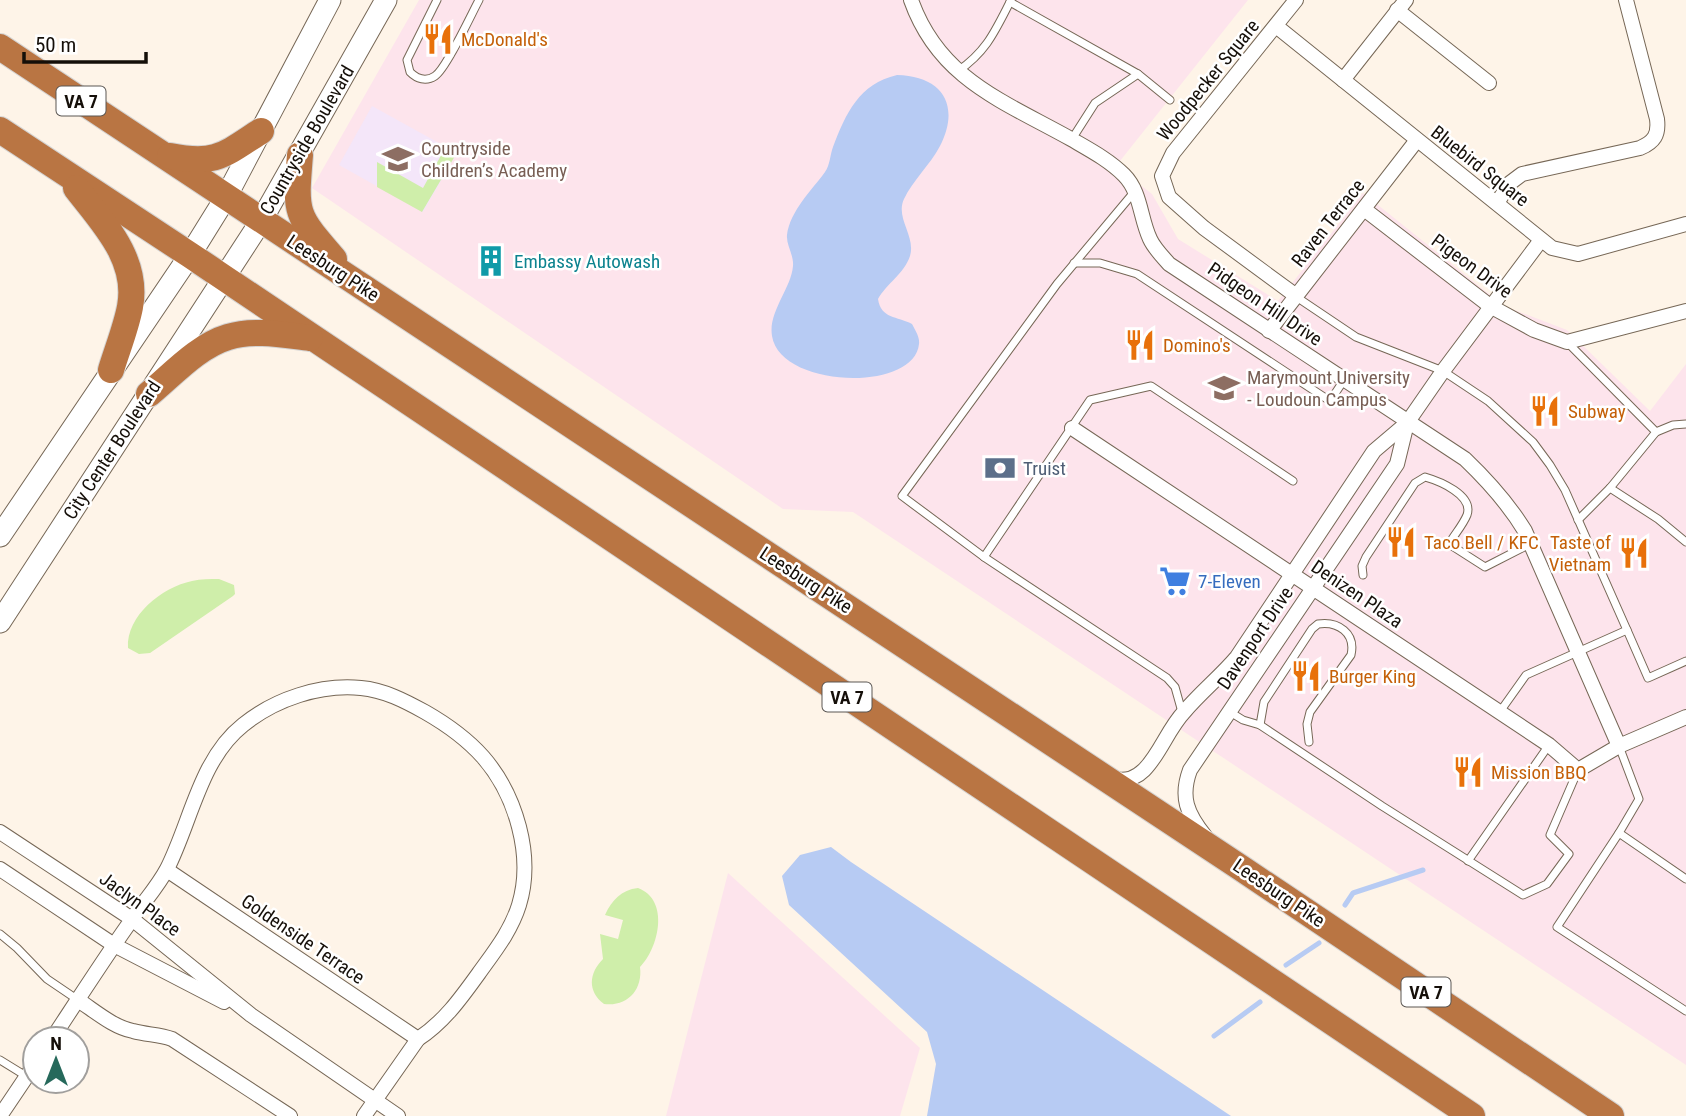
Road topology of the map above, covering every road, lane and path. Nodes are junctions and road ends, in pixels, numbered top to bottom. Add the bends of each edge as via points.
1 (330, 0) edge
2 (386, 0) edge
3 (437, 0) edge
4 (479, 0) edge
5 (911, 0) edge
6 (1296, 0) edge
7 (1626, 0) edge
8 (1011, 1) edge
9 (1402, 5) edge
10 (1276, 26) junction
11 (0, 47) edge
12 (957, 72) junction
13 (1138, 74) junction
14 (1343, 80) junction
15 (1489, 83) dead end
16 (1170, 100) dead end
17 (0, 130) edge
18 (261, 131) junction
19 (1072, 139) junction
20 (1416, 140) junction
21 (161, 154) junction
22 (300, 155) junction
23 (62, 170) junction
24 (1135, 191) junction
25 (226, 197) junction
26 (1497, 203) junction
27 (1364, 209) junction
28 (261, 221) junction
29 (1686, 225) edge
30 (1541, 240) junction
31 (190, 255) junction
32 (1074, 263) junction
33 (223, 277) junction
34 (353, 281) junction
35 (1295, 295) junction
36 (1490, 306) junction
37 (1686, 311) edge
38 (1269, 331) junction
39 (313, 338) junction
40 (1567, 342) junction
41 (111, 370) junction
42 (1443, 371) junction
43 (1344, 380) junction
44 (149, 394) junction
45 (1407, 423) junction
46 (1686, 424) edge
47 (1072, 428) junction
48 (1656, 432) junction
49 (1293, 481) dead end
50 (1610, 488) junction
51 (1578, 520) junction
52 (0, 536) edge
53 (1686, 542) edge
54 (1531, 543) junction
55 (984, 556) junction
56 (1292, 574) junction
57 (1363, 575) dead end
58 (1313, 587) junction
59 (0, 622) edge
60 (1627, 630) junction
61 (1577, 651) junction
62 (1686, 661) edge
63 (1229, 712) junction
64 (1182, 713) junction
65 (1499, 713) junction
66 (1686, 717) edge
67 (1260, 724) junction
68 (1309, 742) dead end
69 (1549, 745) junction
70 (1619, 747) junction
71 (1578, 770) junction
72 (1102, 777) junction
73 (0, 832) edge
74 (1619, 833) junction
75 (1468, 861) junction
76 (1241, 868) junction
77 (0, 869) edge
78 (167, 870) junction
79 (1686, 878) edge
80 (132, 919) junction
81 (0, 934) edge
82 (114, 945) junction
83 (78, 1000) junction
84 (1686, 1011) edge
85 (251, 1015) junction
86 (61, 1025) edge
87 (418, 1039) junction
88 (0, 1060) edge
89 (21, 1067) edge
90 (21, 1085) edge
91 (375, 1100) junction
92 (1, 1116) edge
93 (290, 1116) edge
94 (364, 1116) edge
95 (398, 1116) edge
96 (1472, 1116) edge
97 (1611, 1116) edge

1 - 18 main road
2 - 22 main road, Countryside Boulevard
3 - 4 lane via 408,54 407,66 419,78 440,72
5 - 12 street, Pidgeon Hill Drive via 933,46
6 - 10 street, Woodpecker Square
7 - 26 street via 1657,119 1654,139 1640,148 1522,174
8 - 12 lane via 986,47
8 - 13 lane
9 - 14 street
9 - 15 street
10 - 14 street, Bluebird Square
10 - 35 street, Woodpecker Square via 1173,153 1162,176 1169,197
11 - 21 highway, Leesburg Pike / VA 7
12 - 19 street, Pidgeon Hill Drive
13 - 16 lane
13 - 19 lane via 1095,103
14 - 20 street, Bluebird Square
17 - 23 highway, VA 7
18 - 21 highway via 215,159
18 - 25 main road
19 - 24 street, Pidgeon Hill Drive via 1115,167
20 - 26 street, Bluebird Square
20 - 27 street, Raven Terrace
21 - 25 highway, Leesburg Pike / VA 7
22 - 28 main road, Countryside Boulevard
22 - 34 highway via 299,213
23 - 31 highway, VA 7
23 - 41 highway via 110,231 125,257 131,280 130,307
24 - 32 lane
24 - 38 street, Pidgeon Hill Drive via 1149,237 1169,264
25 - 28 highway, Leesburg Pike / VA 7
25 - 31 main road
26 - 30 street, Bluebird Square
27 - 35 street, Raven Terrace
27 - 36 street, Pigeon Drive
28 - 33 main road, Countryside Boulevard
28 - 34 highway, Leesburg Pike / VA 7
29 - 30 street, Bluebird Square via 1578,254 1552,248
30 - 36 street, Davenport Drive
31 - 33 highway, VA 7
31 - 41 main road
32 - 43 lane via 1100,263 1137,274 1330,401
32 - 55 lane via 902,496
33 - 39 highway, VA 7
33 - 44 main road, City Center Boulevard
34 - 72 highway, Leesburg Pike / VA 7
35 - 38 street, Raven Terrace
35 - 42 lane via 1356,337
36 - 40 street, Pigeon Drive
36 - 42 street, Davenport Drive
37 - 40 street
38 - 43 street, Pidgeon Hill Drive
39 - 44 highway via 272,334 229,337 193,357
39 - 96 highway, VA 7
40 - 48 lane
41 - 52 main road
42 - 45 street, Davenport Drive
42 - 51 lane via 1488,401 1533,442
43 - 45 street, Pidgeon Hill Drive
44 - 59 main road, City Center Boulevard
45 - 54 street, Pidgeon Hill Drive via 1465,459 1483,476
45 - 56 street, Davenport Drive via 1374,451
45 - 58 street, Davenport Drive via 1397,464
46 - 48 lane
47 - 49 lane via 1090,400 1151,386
47 - 55 lane
47 - 56 street, Denizen Plaza
48 - 50 lane
50 - 51 lane
50 - 53 lane
51 - 60 lane
54 - 57 lane via 1485,567 1449,544 1468,506 1441,481 1425,477 1415,483 1366,556
54 - 61 street, Pidgeon Hill Drive
55 - 64 lane via 1167,678 1175,687
56 - 58 street, Denizen Plaza
56 - 64 street, Davenport Drive via 1237,657
58 - 63 street, Davenport Drive
58 - 65 street, Denizen Plaza
60 - 61 lane
60 - 62 lane via 1648,678
61 - 65 lane via 1526,676
61 - 70 street, Pidgeon Hill Drive
63 - 67 lane
63 - 76 street, Davenport Drive via 1190,769 1184,794 1186,808 1204,835
64 - 72 street, Davenport Drive via 1145,769 1124,781
65 - 69 street, Denizen Plaza
66 - 70 street
67 - 68 lane via 1264,702 1312,629 1333,624 1351,636 1351,655 1310,712
67 - 75 lane
69 - 71 street, Denizen Plaza
69 - 75 lane
70 - 71 street
70 - 74 lane via 1639,799
71 - 75 lane via 1550,835 1569,854 1547,884 1523,895
72 - 76 highway, Leesburg Pike / VA 7
73 - 80 street, Jaclyn Place
74 - 79 lane
74 - 84 lane via 1557,927
76 - 97 highway, Leesburg Pike / VA 7
77 - 82 street, Jaclyn Place
78 - 80 street
78 - 87 street, Goldenside Terrace
78 - 87 street via 215,760 242,726 263,711 298,696 346,687 383,693 431,716 463,738 497,775 518,824 523,880 519,905 504,937 460,1000
80 - 82 street
80 - 85 street, Jaclyn Place
81 - 83 lane via 47,979
82 - 83 street
82 - 85 street, Jaclyn Place
83 - 86 street
83 - 93 street via 120,1027 172,1040
85 - 91 street, Jaclyn Place
87 - 91 street
88 - 89 lane
90 - 92 street
91 - 94 street
91 - 95 street, Jaclyn Place

